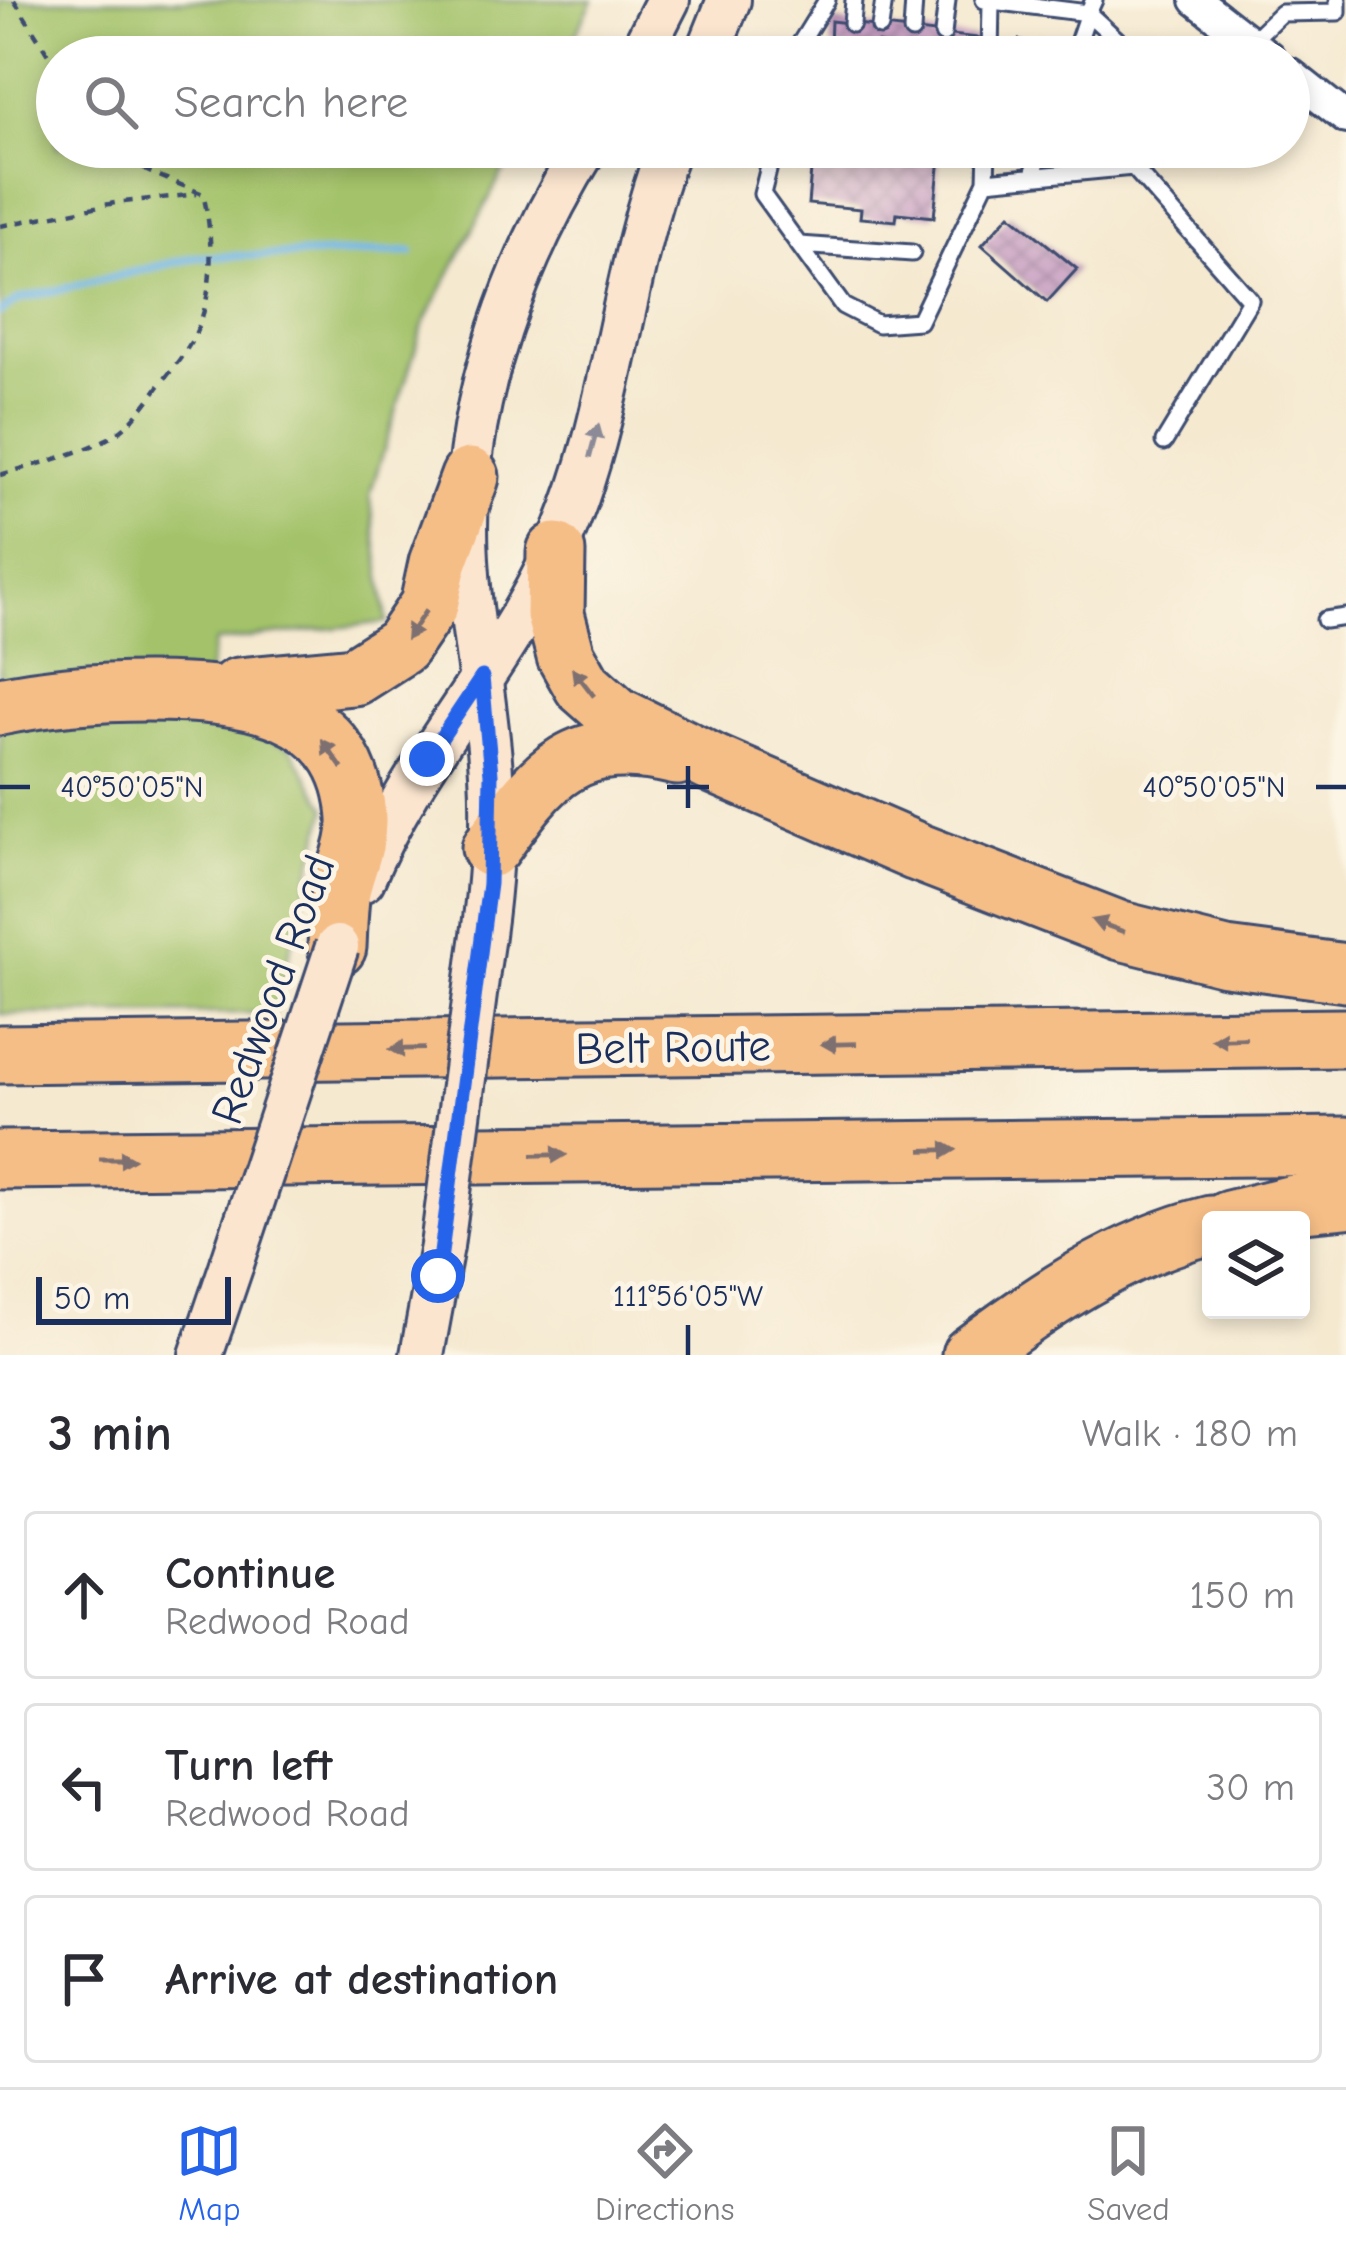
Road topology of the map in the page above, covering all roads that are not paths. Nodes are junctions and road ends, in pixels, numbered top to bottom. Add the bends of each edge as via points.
1 (668, 0) edge
2 (729, 0) edge
3 (827, 0) edge
4 (854, 0) edge
5 (884, 0) edge
6 (914, 0) edge
7 (947, 0) edge
8 (988, 0) edge
9 (1196, 0) edge
10 (1338, 0) edge
11 (1281, 6) edge
12 (1091, 7) edge
13 (851, 24) dead end
14 (880, 27) dead end
15 (912, 31) dead end
16 (943, 34) dead end
17 (650, 36) edge
18 (714, 36) edge
19 (805, 36) edge
20 (989, 36) edge
21 (1081, 36) edge
22 (1117, 36) edge
23 (1235, 36) edge
24 (1262, 36) edge
25 (1310, 90) edge
26 (1346, 118) edge
27 (575, 168) edge
28 (662, 168) edge
29 (769, 168) edge
30 (986, 168) edge
31 (1035, 168) edge
32 (1115, 168) edge
33 (1135, 168) edge
34 (1032, 177) junction
35 (986, 181) junction
36 (800, 245) junction
37 (912, 253) dead end
38 (1164, 442) dead end
39 (470, 477) junction
40 (556, 552) junction
41 (1346, 616) edge
42 (1325, 620) dead end
43 (482, 677) junction
44 (211, 692) junction
45 (0, 706) edge
46 (716, 765) junction
47 (491, 848) junction
48 (337, 946) junction
49 (1346, 974) edge
50 (1346, 1038) edge
51 (0, 1054) edge
52 (1346, 1145) edge
53 (0, 1160) edge
54 (1346, 1199) edge
55 (1266, 1211) edge
56 (1202, 1228) edge
57 (201, 1355) edge
58 (422, 1355) edge
59 (970, 1355) edge

1 - 17 main road
2 - 18 main road
3 - 19 lane
4 - 13 lane
5 - 14 lane
6 - 15 lane
7 - 16 lane
8 - 12 lane
8 - 20 lane
9 - 23 street
10 - 11 lane via 1338,12
11 - 24 lane
12 - 21 lane
12 - 22 lane
25 - 26 street
27 - 39 main road via 498,333
40 -> 28 main road, Redwood Road via 587,467
29 - 36 lane via 763,194
30 - 35 lane
31 - 34 lane
32 - 34 lane
33 - 38 lane via 1250,300
34 - 35 lane
35 - 36 lane via 919,321 878,324 843,306
36 - 37 lane
39 - 43 main road via 468,580
39 -> 44 highway via 423,619 387,658 336,680
40 - 43 main road, Redwood Road
46 -> 40 highway via 617,716 583,686 559,636
41 - 42 lane
43 - 47 main road
43 - 48 main road, Redwood Road via 395,812
44 - 45 highway via 107,692
48 -> 44 highway via 357,821 342,765 325,740 286,711
46 - 47 highway via 639,748 589,754 531,791
49 -> 46 highway via 1121,931
47 - 58 main road, bridge
48 - 57 main road, Redwood Road, bridge
50 -> 51 highway, Belt Route
53 -> 52 highway
54 - 55 highway
56 - 59 highway via 1116,1261

